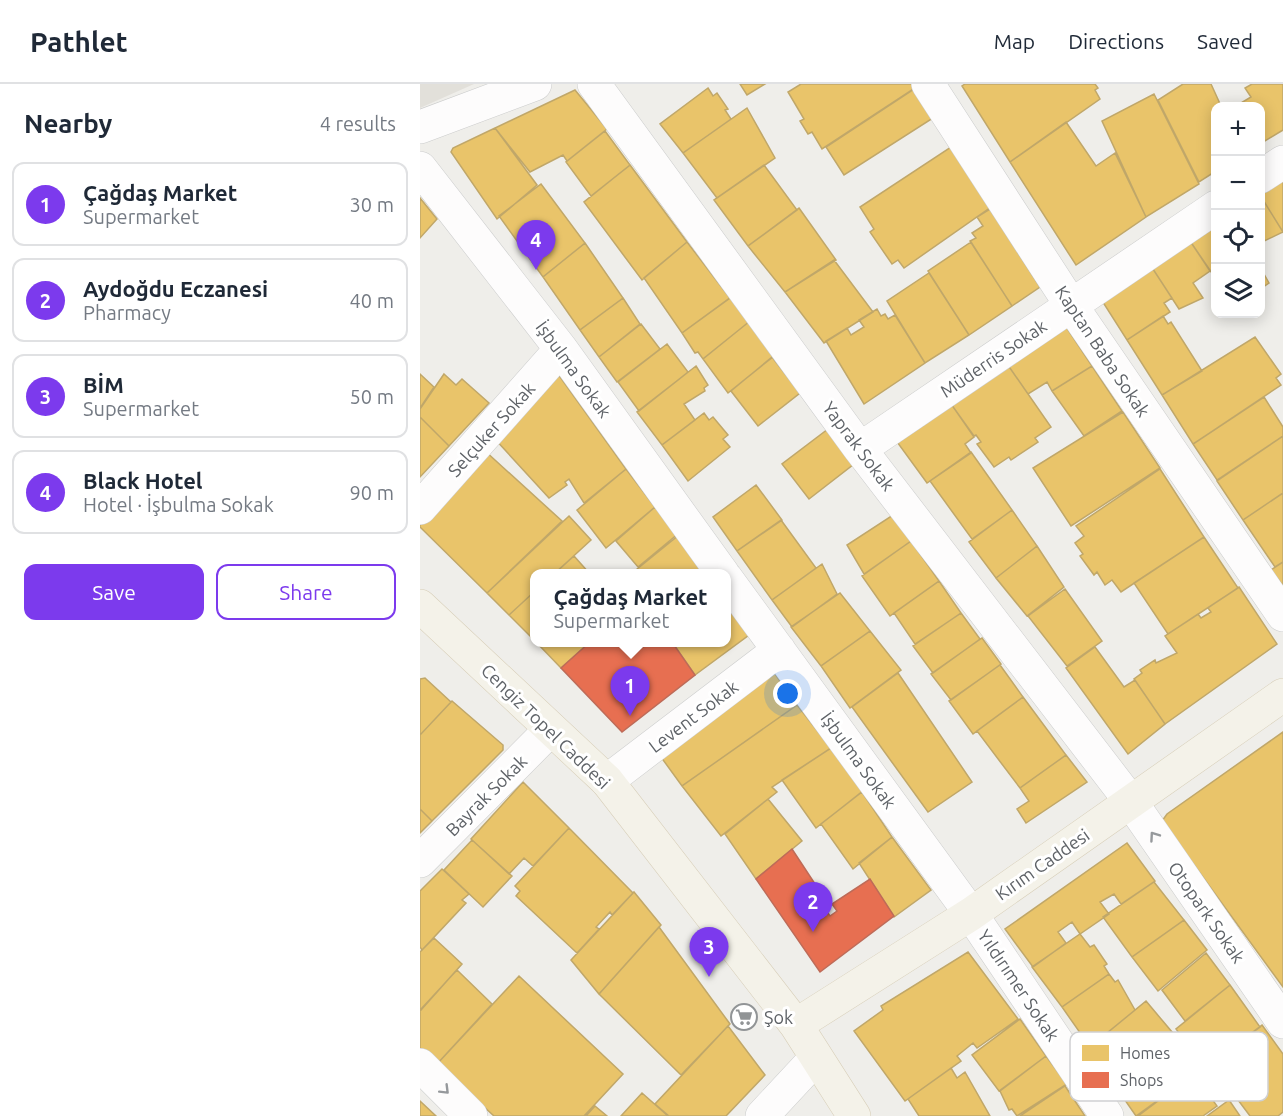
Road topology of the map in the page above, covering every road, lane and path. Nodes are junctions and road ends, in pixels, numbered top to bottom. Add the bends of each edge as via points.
1 (535, 84) edge
2 (594, 84) edge
3 (928, 84) edge
4 (420, 128) edge
5 (1283, 162) edge
6 (420, 168) edge
7 (1265, 174) edge
8 (1211, 210) edge
9 (1071, 305) junction
10 (561, 349) junction
11 (860, 449) junction
12 (420, 508) edge
13 (720, 569) edge
14 (731, 585) edge
15 (420, 606) edge
16 (1283, 615) edge
17 (779, 650) junction
18 (1283, 695) edge
19 (551, 729) junction
20 (607, 781) junction
21 (1131, 802) junction
22 (420, 861) edge
23 (971, 914) junction
24 (1283, 1023) edge
25 (796, 1025) junction
26 (815, 1059) junction
27 (1070, 1061) edge
28 (420, 1065) edge
29 (1097, 1101) edge
30 (471, 1116) edge
31 (762, 1116) edge
32 (854, 1116) edge
33 (1107, 1116) edge

1 - 4 street
2 - 11 street, Yaprak Sokak
3 - 9 street, Kaptan Baba Sokak
5 - 7 street
6 - 10 street, İşbulma Sokak
8 - 9 street, Müderris Sokak
9 - 11 street, Müderris Sokak
9 - 16 street, Kaptan Baba Sokak
10 - 12 street, Selçuker Sokak
10 - 13 street, İşbulma Sokak
11 - 21 street, Yaprak Sokak
14 - 17 street, İşbulma Sokak
15 - 19 main road, Cengiz Topel Caddesi
17 - 20 street, Levent Sokak
17 - 23 street, İşbulma Sokak
18 - 21 main road, Kırım Caddesi
19 - 20 main road, Cengiz Topel Caddesi
19 - 22 street, Bayrak Sokak
20 - 25 main road, Cengiz Topel Caddesi
21 - 23 main road, Kırım Caddesi
24 -> 21 street, Otopark Sokak
23 - 25 main road, Kırım Caddesi
23 - 27 street, Yıldırımer Sokak
25 - 26 main road, Cengiz Topel Caddesi
26 - 31 street
26 - 32 main road, Cengiz Topel Caddesi
28 -> 30 street
29 - 33 street, Yıldırımer Sokak

